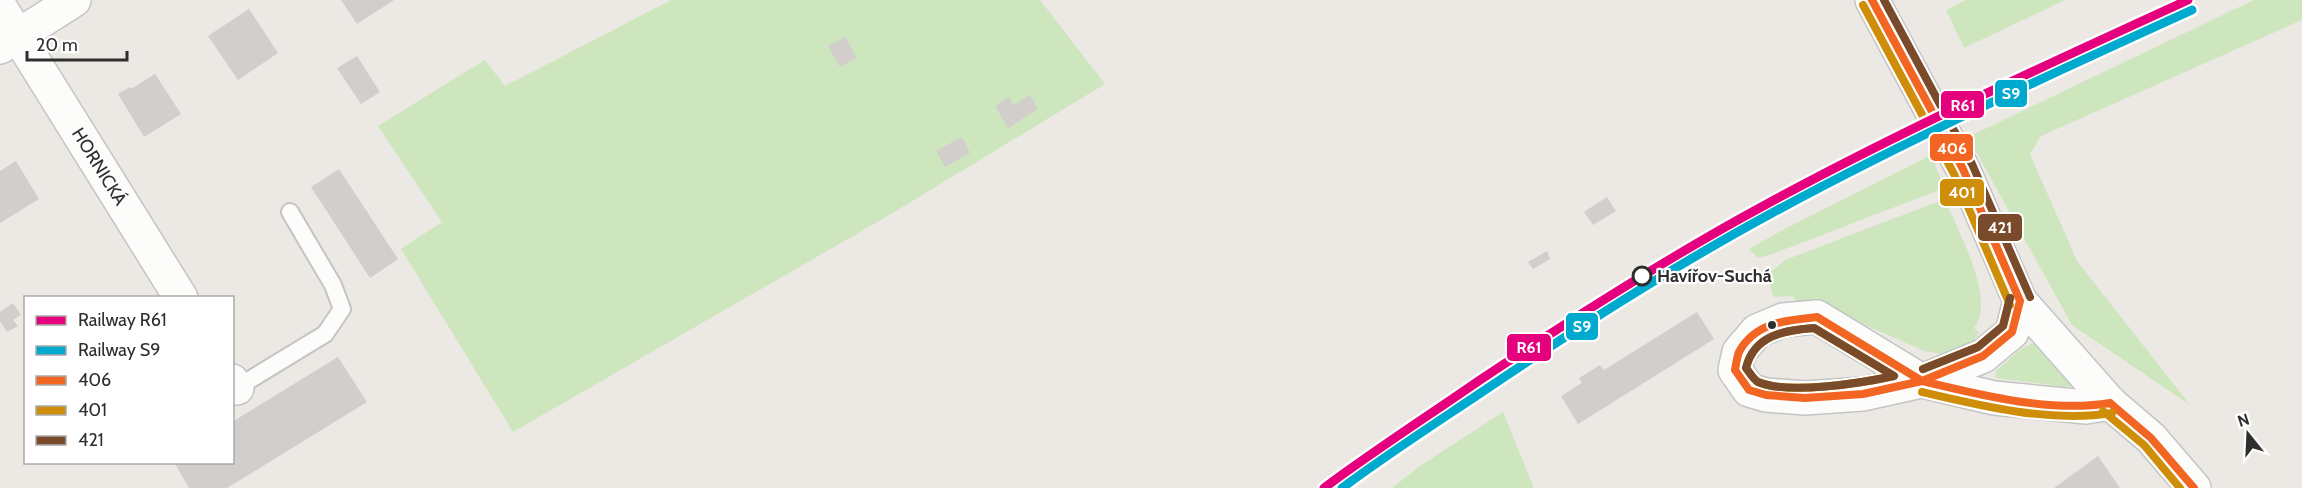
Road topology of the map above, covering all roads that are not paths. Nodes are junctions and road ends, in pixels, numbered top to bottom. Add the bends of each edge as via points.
1 (74, 0) edge
2 (1872, 0) edge
3 (0, 7) edge
4 (9, 41) edge
5 (290, 212) dead end
6 (180, 296) edge
7 (2020, 301) junction
8 (1922, 381) junction
9 (234, 386) edge
10 (2110, 403) junction
11 (2194, 488) edge

1 - 4 street
2 - 7 street via 1964,169
3 - 4 street, HORNICKÁ
4 - 6 street, HORNICKÁ
5 - 9 lane via 333,285 342,309 325,334
7 - 8 street via 2012,332 1983,356
7 - 10 street
8 - 8 street via 1817,317 1783,320 1757,331 1739,352 1735,370 1749,390 1805,398 1863,394
8 - 10 street via 1994,398 2086,407
10 - 11 street via 2151,438

